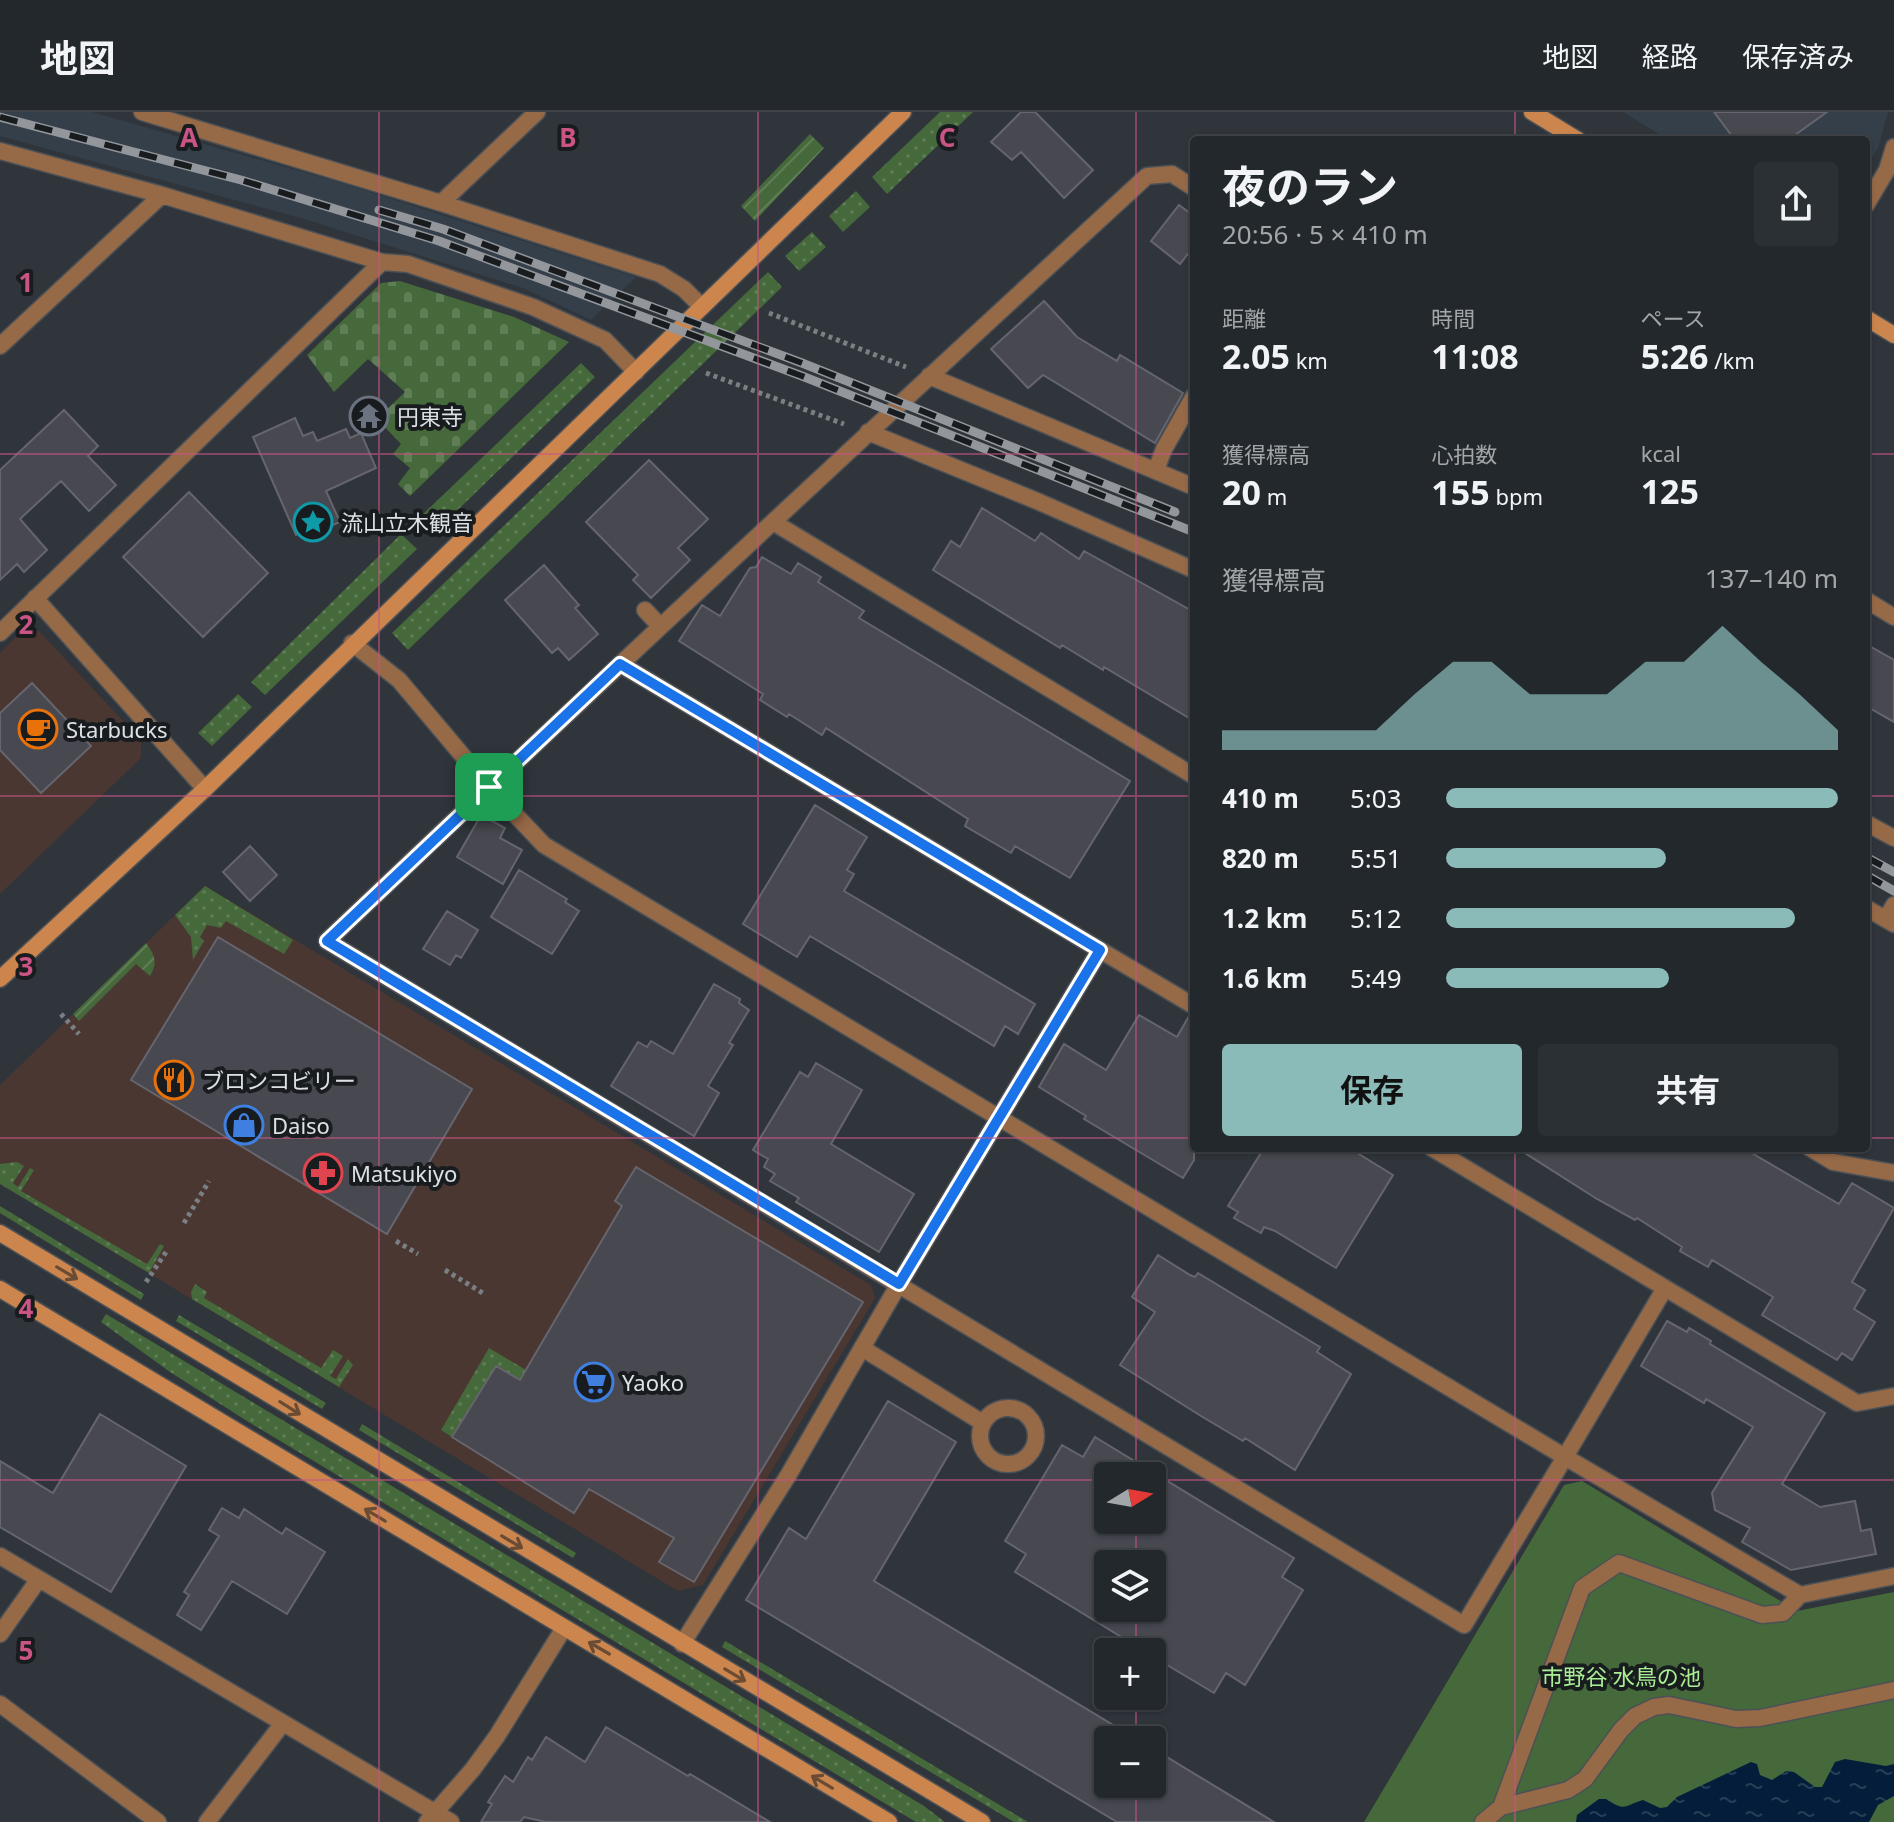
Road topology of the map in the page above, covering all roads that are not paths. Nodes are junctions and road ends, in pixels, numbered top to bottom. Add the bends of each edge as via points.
1 (142, 112) edge
2 (537, 112) edge
3 (903, 112) edge
4 (1532, 112) edge
5 (1571, 136) edge
6 (1894, 147) edge
7 (0, 151) edge
8 (1190, 185) edge
9 (162, 195) junction
10 (1870, 198) edge
11 (441, 203) junction
12 (382, 262) junction
13 (701, 306) junction
14 (1870, 320) edge
15 (1894, 335) edge
16 (0, 346) edge
17 (636, 372) junction
18 (929, 376) junction
19 (1190, 403) edge
20 (868, 432) junction
21 (1156, 470) junction
22 (1190, 485) edge
23 (773, 522) junction
24 (1190, 568) edge
25 (35, 598) junction
26 (1870, 602) edge
27 (645, 610) dead end
28 (1894, 617) edge
29 (660, 626) junction
30 (0, 633) edge
31 (352, 643) junction
32 (620, 664) junction
33 (1190, 774) edge
34 (489, 787) junction
35 (205, 789) junction
36 (1870, 825) edge
37 (1894, 838) edge
38 (1870, 909) edge
39 (1891, 916) edge
40 (1100, 950) junction
41 (0, 979) edge
42 (1190, 1004) edge
43 (998, 1118) junction
44 (1439, 1152) edge
45 (1817, 1152) edge
46 (1894, 1173) edge
47 (0, 1233) edge
48 (899, 1284) junction
49 (1665, 1288) junction
50 (0, 1289) edge
51 (862, 1348) junction
52 (1894, 1396) edge
53 (983, 1423) dead end
54 (1565, 1457) junction
55 (0, 1556) edge
56 (1894, 1576) edge
57 (39, 1579) junction
58 (1800, 1595) junction
59 (564, 1628) junction
60 (0, 1634) edge
61 (682, 1644) junction
62 (1894, 1690) edge
63 (0, 1704) edge
64 (283, 1723) junction
65 (1501, 1807) junction
66 (431, 1817) edge
67 (158, 1822) edge
68 (207, 1822) edge
69 (451, 1822) edge
70 (889, 1822) edge
71 (982, 1822) edge
72 (1483, 1822) edge

1 - 11 street
2 - 11 street
3 - 13 street
4 - 5 street
6 - 10 street
7 - 9 street
8 - 18 street via 1172,174 1147,176
9 - 12 street
9 - 16 street
11 - 13 street via 660,274
12 - 17 street via 408,264 533,307 605,340
12 - 25 street
13 - 17 street
14 - 15 street
17 - 31 street
18 - 20 street
18 - 21 street
19 - 21 street
20 - 23 street
20 - 24 street
21 - 22 street
23 - 29 street
23 - 33 street
25 - 30 street
25 - 35 street
26 - 28 street
27 - 29 street
29 - 32 street
31 - 34 street via 399,680
31 - 35 street
32 - 34 street
32 - 40 street
34 - 43 street via 544,845
34 - 48 street via 327,941
35 - 41 street
36 - 37 street
38 - 39 street
40 - 42 street
40 - 43 street
43 - 48 street
43 - 54 street
44 - 49 street
45 - 46 street via 1833,1162
47 -> 61 street
48 - 51 street
48 - 54 street via 1464,1625
49 - 52 street via 1857,1403
49 - 54 street
59 -> 50 street
51 - 53 street
51 - 61 street
54 - 58 street
55 - 57 street
56 - 58 street
57 - 60 street
57 - 64 street
58 - 65 street via 1783,1613 1762,1615 1619,1563 1582,1588
59 - 66 street via 497,1736
70 -> 59 street
61 -> 71 street
62 - 65 street via 1760,1718 1654,1707 1621,1730 1585,1779 1568,1790
63 - 67 street
64 - 66 street
64 - 68 street
65 - 72 street
66 - 69 street

